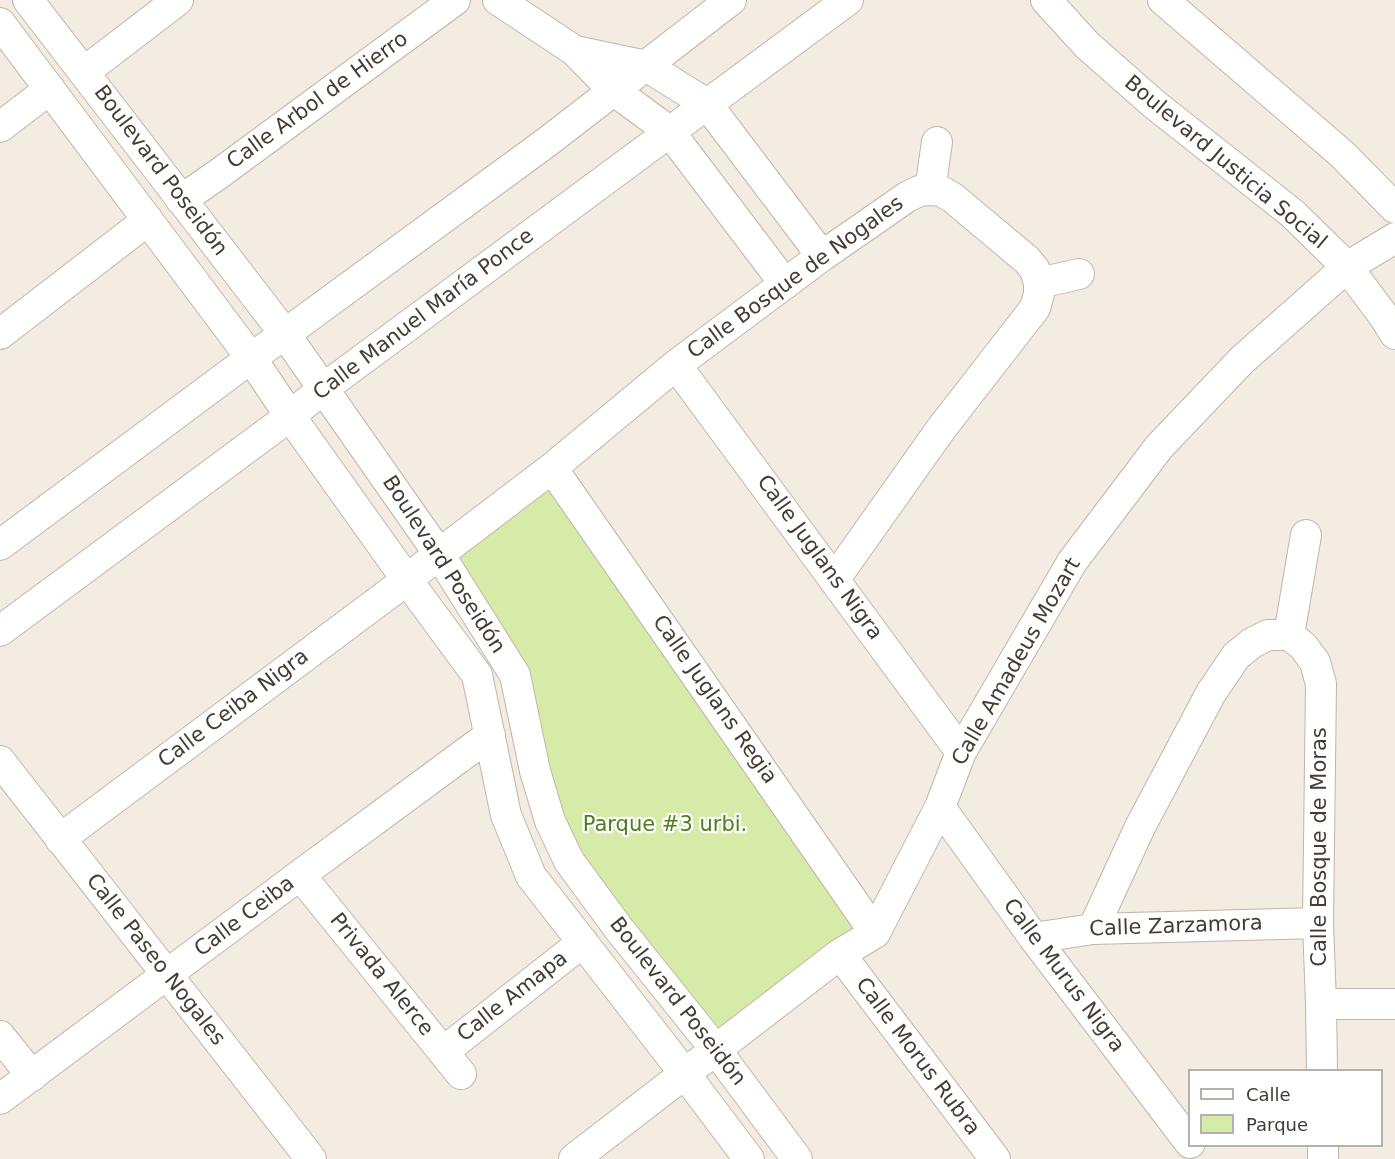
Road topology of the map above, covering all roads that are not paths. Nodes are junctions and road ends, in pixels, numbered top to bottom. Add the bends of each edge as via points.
1 (28, 0) edge
2 (178, 0) edge
3 (455, 0) edge
4 (498, 0) edge
5 (731, 0) edge
6 (848, 0) edge
7 (1046, 0) edge
8 (1163, 0) edge
9 (0, 23) edge
10 (575, 51) junction
11 (646, 66) junction
12 (84, 72) junction
13 (50, 89) junction
14 (613, 90) junction
15 (707, 104) junction
16 (0, 128) edge
17 (669, 131) junction
18 (938, 142) dead end
19 (930, 190) junction
20 (181, 200) junction
21 (1395, 208) edge
22 (148, 220) junction
23 (1395, 238) edge
24 (822, 256) junction
25 (1347, 267) junction
26 (1079, 274) dead end
27 (1039, 283) junction
28 (785, 284) junction
29 (0, 334) edge
30 (285, 334) junction
31 (1395, 334) edge
32 (251, 358) junction
33 (676, 365) junction
34 (324, 388) junction
35 (290, 416) junction
36 (552, 468) junction
37 (1306, 535) dead end
38 (0, 546) edge
39 (439, 554) junction
40 (407, 580) junction
41 (834, 580) junction
42 (0, 631) edge
43 (1289, 635) junction
44 (490, 735) junction
45 (961, 752) junction
46 (0, 761) edge
47 (940, 807) junction
48 (60, 838) junction
49 (300, 875) junction
50 (1318, 923) junction
51 (1093, 928) junction
52 (875, 933) junction
53 (1034, 938) junction
54 (583, 942) junction
55 (840, 954) junction
56 (167, 975) junction
57 (1322, 1004) junction
58 (1395, 1004) edge
59 (0, 1036) edge
60 (716, 1050) junction
61 (452, 1063) joint
62 (1322, 1069) edge
63 (685, 1074) junction
64 (32, 1076) junction
65 (0, 1099) edge
66 (1188, 1141) edge
67 (310, 1159) edge
68 (574, 1159) edge
69 (748, 1159) edge
70 (797, 1159) edge
71 (995, 1159) edge

1 - 12 street, Boulevard Poseidón
2 - 12 street
3 - 20 street, Calle Arbol de Hierro
4 - 10 street
5 - 11 street
6 - 15 street, Calle Manuel María Ponce
7 - 25 street, Boulevard Justicia Social via 1095,52 1293,214
8 - 21 street via 1343,155
9 - 13 street, Boulevard Poseidón
10 - 11 street
10 - 14 street
11 - 14 street
11 - 15 street
12 - 20 street, Boulevard Poseidón
13 - 16 street
13 - 22 street, Boulevard Poseidón
14 - 17 street
14 - 30 street
15 - 17 street, Calle Manuel María Ponce
15 - 24 street
17 - 28 street
17 - 34 street, Calle Manuel María Ponce
18 - 19 street
19 - 24 street, Calle Bosque de Nogales via 907,197
19 - 27 street, Calle Bosque de Nogales via 953,198 1027,260
20 - 30 street, Boulevard Poseidón
22 - 29 street
22 - 32 street, Boulevard Poseidón
23 - 25 street, Calle Amadeus Mozart
24 - 28 street, Calle Bosque de Nogales
25 - 31 street, Boulevard Justicia Social
25 - 45 street, Calle Amadeus Mozart via 1242,360 1160,447 1072,562
26 - 27 street
27 - 41 street via 1035,308 941,429
28 - 33 street, Calle Bosque de Nogales
30 - 32 street
30 - 34 street, Boulevard Poseidón
32 - 35 street, Boulevard Poseidón
32 - 38 street
33 - 36 street, Calle Bosque de Nogales
33 - 41 street, Calle Juglans Nigra
34 - 35 street, Calle Manuel María Ponce
34 - 39 street, Boulevard Poseidón
35 - 40 street, Boulevard Poseidón
35 - 42 street, Calle Manuel María Ponce
36 - 39 street, Calle Bosque de Nogales
36 - 52 street, Calle Juglans Regia
37 - 43 street
39 - 40 street, Calle Bosque de Nogales
39 - 60 street, Boulevard Poseidón via 515,675 535,771 550,820 569,861
40 - 44 street, Boulevard Poseidón via 477,675
40 - 48 street, Calle Ceiba Nigra
41 - 45 street, Calle Juglans Nigra
43 - 50 street, Calle Bosque de Moras via 1315,662 1321,684
43 - 51 street via 1268,635 1252,643 1236,656 1211,693 1140,827
44 - 49 street, Calle Ceiba
44 - 54 street, Boulevard Poseidón via 506,815 531,876
45 - 47 street, Calle Amadeus Mozart
46 - 48 street, Calle Paseo Nogales
47 - 52 street, Calle Amadeus Mozart
47 - 53 street, Calle Murus Nigra
48 - 56 street, Calle Paseo Nogales
49 - 56 street, Calle Ceiba
49 - 61 street, Privada Alerce
50 - 51 street, Calle Zarzamora
50 - 57 street, Calle Bosque de Moras
51 - 53 street, Calle Zarzamora
52 - 55 street
53 - 66 street, Calle Murus Nigra
54 - 61 street, Calle Amapa
54 - 63 street, Boulevard Poseidón
55 - 60 street
55 - 71 street, Calle Morus Rubra
56 - 64 street, Calle Ceiba
56 - 67 street, Calle Paseo Nogales
57 - 58 street
57 - 62 street, Calle Bosque de Moras
59 - 64 street
60 - 63 street
60 - 70 street, Boulevard Poseidón
63 - 68 street
63 - 69 street, Boulevard Poseidón
64 - 65 street, Calle Ceiba

